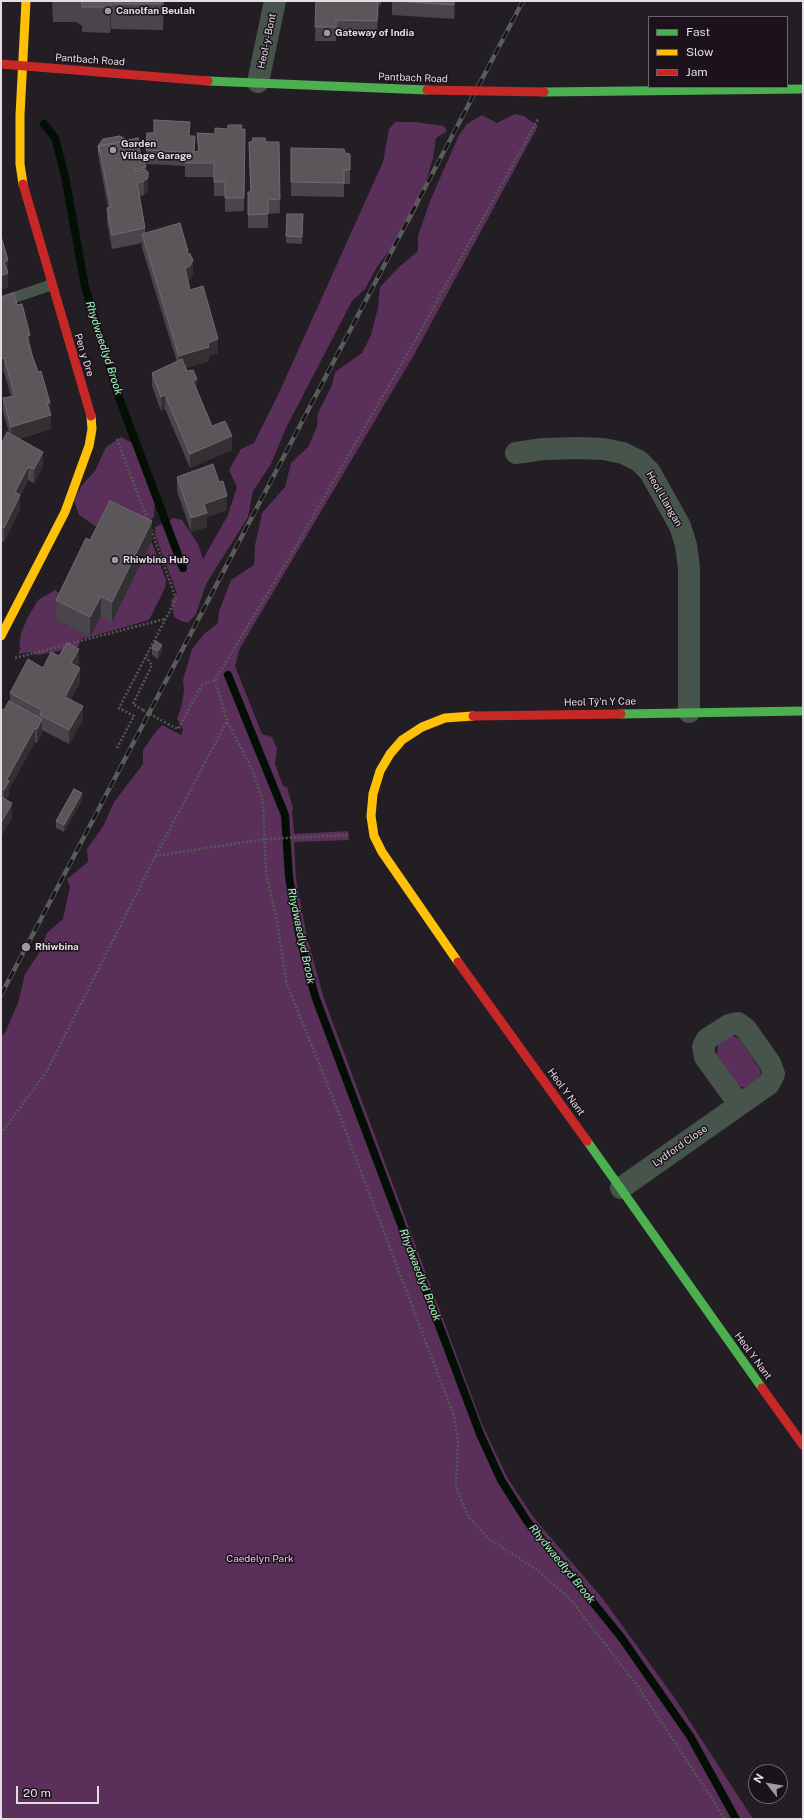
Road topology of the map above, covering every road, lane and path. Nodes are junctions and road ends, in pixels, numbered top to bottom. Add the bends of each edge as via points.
1 (26, 1) edge
2 (276, 1) edge
3 (1, 64) edge
4 (23, 67) junction
5 (258, 82) junction
6 (803, 89) edge
7 (538, 119) dead end
8 (51, 285) junction
9 (1, 302) edge
10 (115, 433) dead end
11 (516, 453) dead end
12 (165, 619) junction
13 (1, 636) edge
14 (146, 657) junction
15 (10, 659) dead end
16 (215, 680) junction
17 (803, 711) edge
18 (689, 712) junction
19 (227, 721) junction
20 (402, 740) joint
21 (117, 748) dead end
22 (354, 835) dead end
23 (266, 839) junction
24 (155, 857) junction
25 (739, 1104) dead end
26 (1, 1134) edge
27 (621, 1188) junction
28 (802, 1440) edge
29 (724, 1819) edge

1 - 4 street, Pen y Dre
2 - 5 street, Heol-y-Bont
3 - 4 street, Pantbach Road
4 - 5 street, Pantbach Road via 203,81
4 - 8 street, Pen y Dre via 20,164 23,185
5 - 6 street, Pantbach Road, bridge via 428,90 544,92
7 - 16 path via 421,330
8 - 9 lane
8 - 13 street, Pen y Dre via 91,416 92,429 89,446 65,512
10 - 12 path via 176,599
11 - 18 street, Heol Llangan via 542,449 603,449 640,460 650,472 680,526 686,545 689,568
12 - 14 path
12 - 15 path
14 - 16 path, bridge via 152,665 133,704 178,729 202,685
14 - 21 path via 119,708 134,716
16 - 19 path
17 - 18 street, Heol Tŷ'n Y Cae
18 - 20 street, Heol Tŷ'n Y Cae via 445,718 422,727
19 - 23 path via 253,770 263,802
19 - 24 path
20 - 27 street, Heol Y Nant via 390,754 373,794 371,816 374,836 382,852 473,983
22 - 23 path
23 - 24 path
23 - 29 path via 266,874 276,916 287,985 333,1098 454,1416 458,1438 456,1487 468,1516 489,1540 536,1569 570,1599 637,1685
24 - 26 path via 47,1071
25 - 27 street, Lydford Close
27 - 28 street, Heol Y Nant

